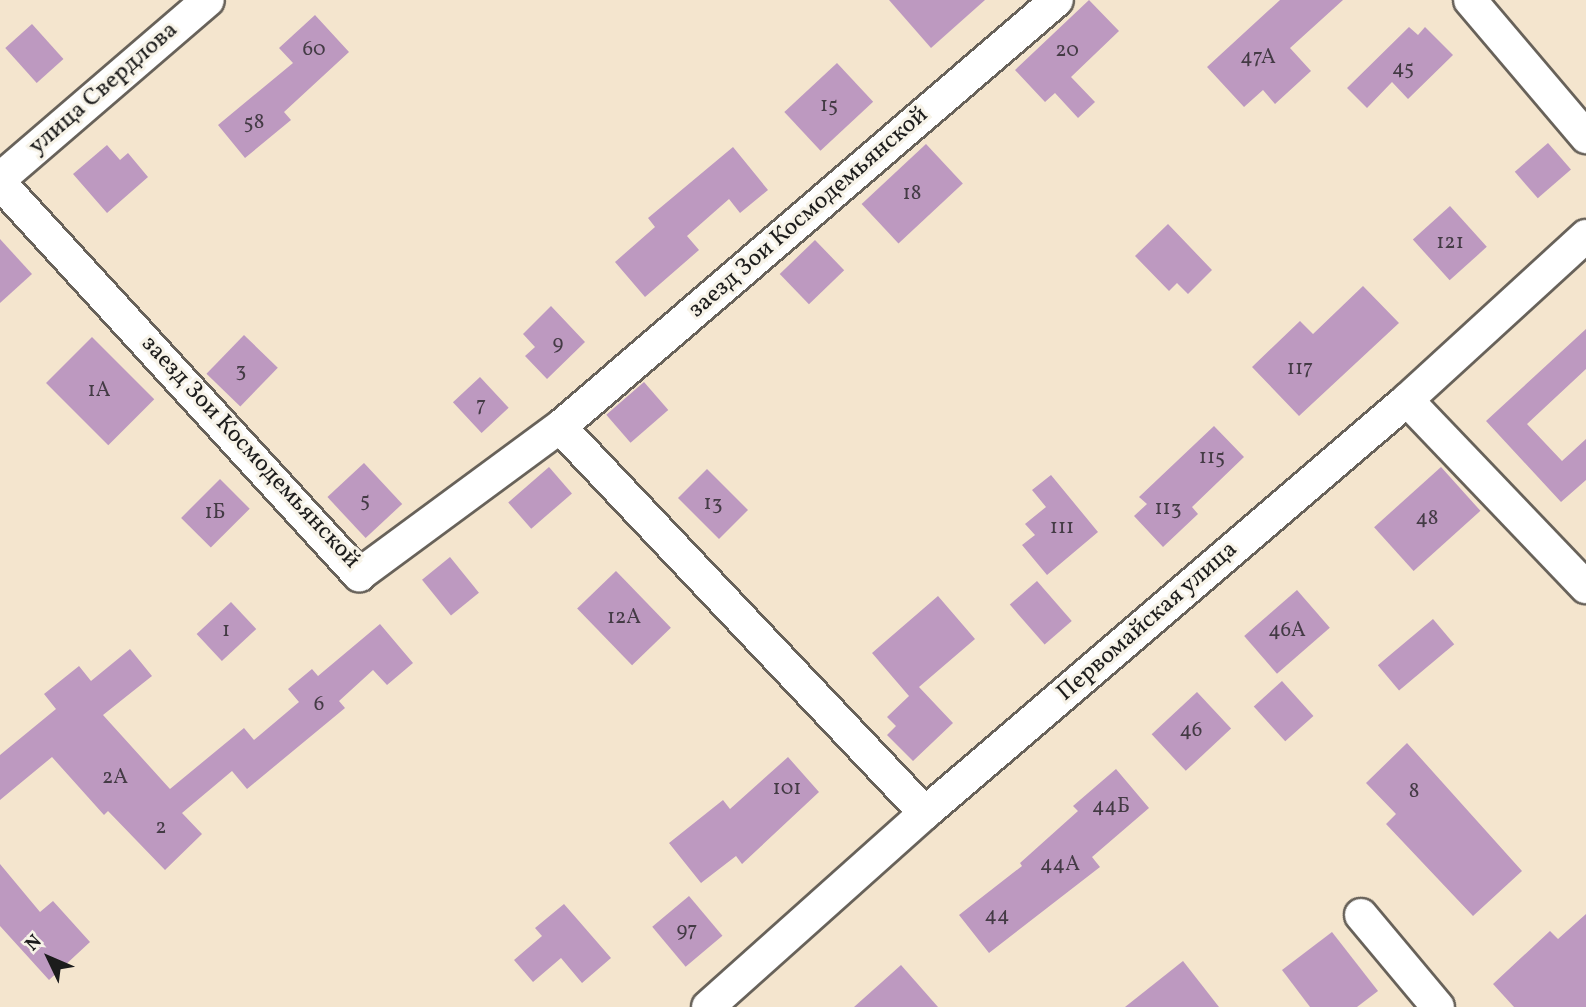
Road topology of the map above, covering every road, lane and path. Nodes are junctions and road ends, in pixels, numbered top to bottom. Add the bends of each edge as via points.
1 (208, 0) edge
2 (1057, 0) edge
3 (1470, 0) edge
4 (1586, 137) edge
5 (0, 181) edge
6 (1586, 236) edge
7 (1407, 400) junction
8 (560, 427) junction
9 (1586, 587) edge
10 (925, 813) junction
11 (1360, 915) dead end
12 (708, 1007) edge
13 (1438, 1007) edge

1 - 5 street, улица Свердлова
2 - 8 street, заезд Зои Космодемьянской
3 - 4 street
5 - 8 street, заезд Зои Космодемьянской via 359,575
6 - 7 street, Первомайская улица
7 - 9 street
7 - 10 street, Первомайская улица
8 - 10 street
10 - 12 street, Первомайская улица
11 - 13 street

